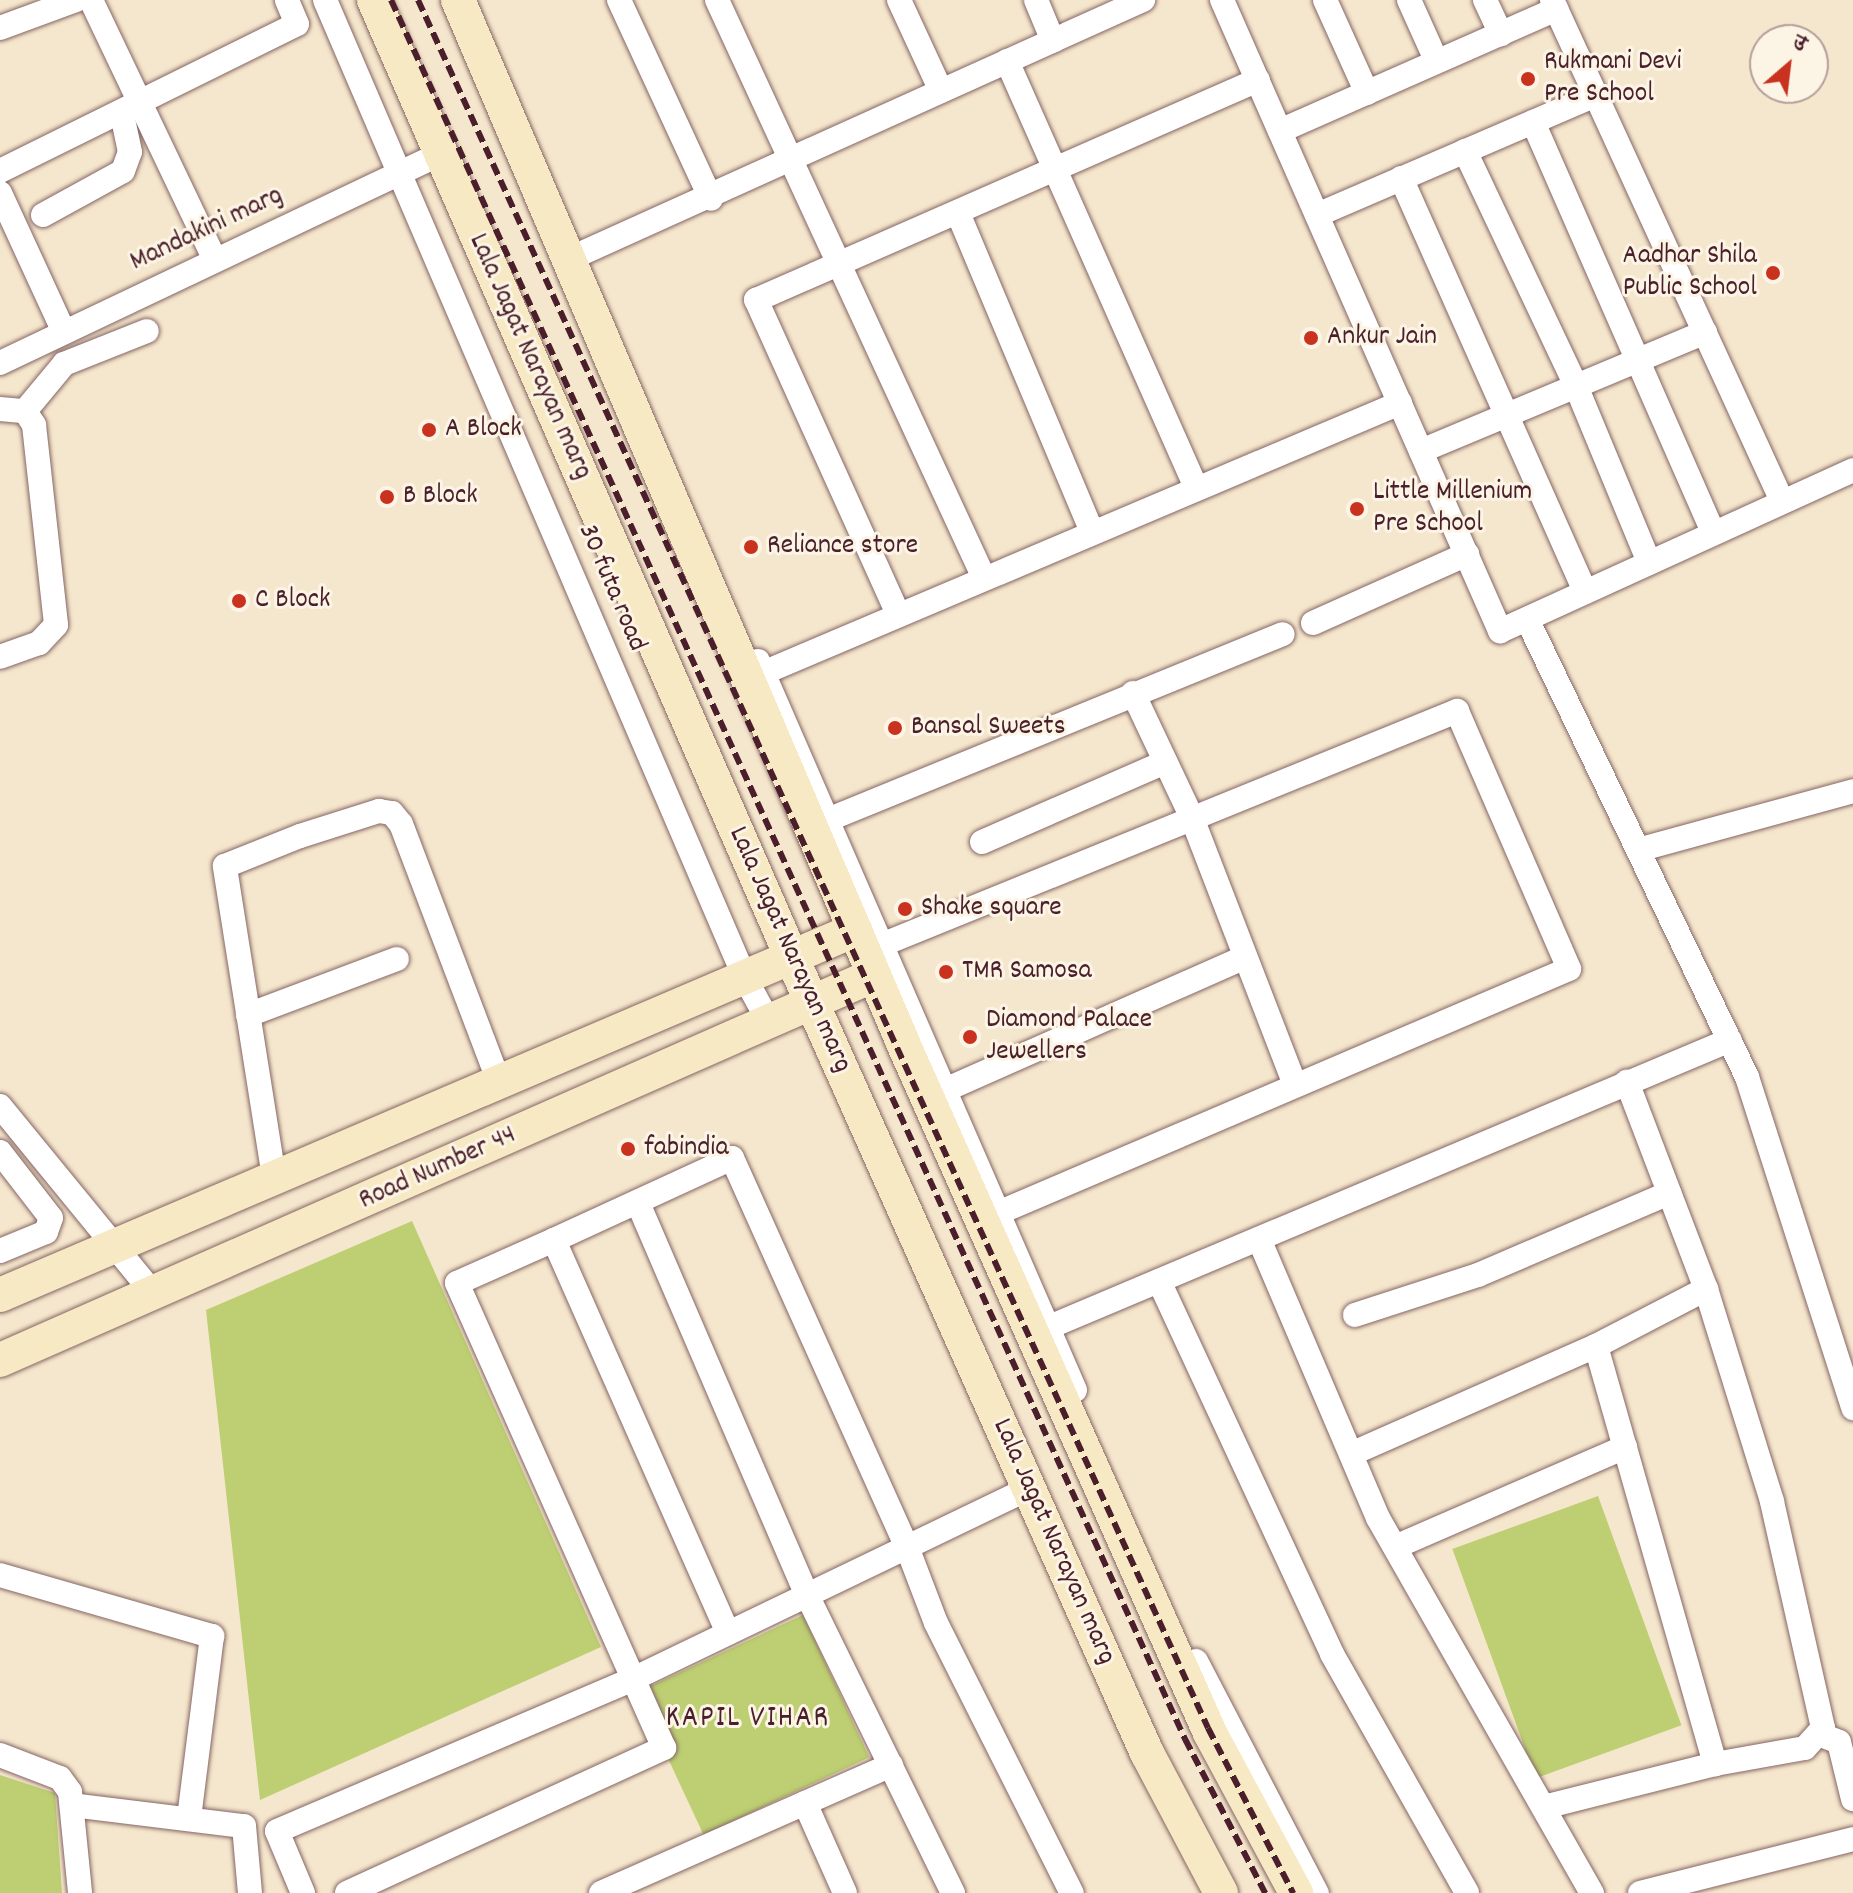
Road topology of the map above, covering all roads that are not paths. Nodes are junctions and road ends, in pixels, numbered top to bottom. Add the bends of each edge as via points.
1 (76, 0) edge
2 (91, 0) edge
3 (287, 0) edge
4 (325, 0) edge
5 (374, 0) edge
6 (458, 0) edge
7 (470, 0) edge
8 (619, 0) edge
9 (717, 0) edge
10 (899, 0) edge
11 (1036, 0) edge
12 (1143, 0) edge
13 (1222, 0) edge
14 (1325, 0) edge
15 (1409, 0) edge
16 (1485, 0) edge
17 (1554, 5) edge
18 (0, 28) edge
19 (1501, 35) junction
20 (1053, 41) junction
21 (1436, 60) junction
22 (1007, 61) junction
23 (1258, 80) junction
24 (941, 91) junction
25 (1367, 93) junction
26 (1596, 95) junction
27 (132, 109) junction
28 (1533, 122) junction
29 (1280, 131) junction
30 (1465, 151) junction
31 (441, 154) junction
32 (794, 161) junction
33 (1054, 169) junction
34 (0, 171) edge
35 (401, 173) junction
36 (1401, 178) junction
37 (0, 193) edge
38 (711, 199) junction
39 (958, 213) junction
40 (43, 215) dead end
41 (1317, 215) junction
42 (214, 258) junction
43 (576, 258) junction
44 (841, 264) junction
45 (147, 331) dead end
46 (64, 332) junction
47 (1705, 332) junction
48 (1641, 359) junction
49 (0, 363) edge
50 (1576, 386) junction
51 (1400, 403) junction
52 (0, 409) edge
53 (25, 411) junction
54 (1507, 415) junction
55 (1421, 451) junction
56 (1853, 470) edge
57 (1196, 488) junction
58 (1782, 501) junction
59 (1092, 531) junction
60 (1713, 532) junction
61 (1467, 554) junction
62 (1649, 562) junction
63 (983, 576) junction
64 (1585, 592) junction
65 (898, 614) junction
66 (1527, 619) junction
67 (1313, 623) dead end
68 (1283, 634) dead end
69 (0, 657) edge
70 (763, 673) junction
71 (1133, 693) junction
72 (1165, 762) junction
73 (1853, 791) edge
74 (1192, 818) junction
75 (819, 824) junction
76 (982, 842) dead end
77 (1638, 850) junction
78 (869, 950) junction
79 (792, 958) junction
80 (1243, 958) junction
81 (397, 959) dead end
82 (745, 978) junction
83 (812, 1002) junction
84 (248, 1015) junction
85 (769, 1022) junction
86 (1730, 1040) junction
87 (499, 1082) junction
88 (1627, 1082) junction
89 (1295, 1085) junction
90 (945, 1090) junction
91 (0, 1106) edge
92 (0, 1152) edge
93 (274, 1177) junction
94 (1669, 1193) junction
95 (638, 1203) junction
96 (998, 1213) junction
97 (1259, 1239) junction
98 (554, 1240) junction
99 (113, 1246) junction
100 (0, 1251) edge
101 (1159, 1281) junction
102 (1706, 1289) junction
103 (154, 1294) junction
104 (0, 1295) edge
105 (1355, 1315) dead end
106 (1041, 1331) junction
107 (1596, 1346) junction
108 (0, 1360) edge
109 (1851, 1395) edge
110 (1625, 1447) junction
111 (1351, 1454) junction
112 (1029, 1488) junction
113 (907, 1547) junction
114 (1395, 1547) junction
115 (0, 1575) edge
116 (807, 1595) junction
117 (728, 1633) junction
118 (635, 1678) junction
119 (1821, 1735) junction
120 (0, 1755) edge
121 (1715, 1764) junction
122 (891, 1765) junction
123 (1853, 1799) edge
124 (805, 1803) junction
125 (72, 1805) junction
126 (1544, 1807) junction
127 (189, 1818) junction
128 (1853, 1839) edge
129 (80, 1893) edge
130 (250, 1893) edge
131 (303, 1893) edge
132 (347, 1893) edge
133 (601, 1893) edge
134 (845, 1893) edge
135 (953, 1893) edge
136 (1072, 1893) edge
137 (1221, 1893) edge
138 (1296, 1893) edge
139 (1317, 1893) edge
140 (1467, 1893) edge
141 (1592, 1893) edge
142 (1640, 1893) edge

1 - 18 street
2 - 27 street
3 - 27 street via 297,24
4 - 35 street, 30 futa road
5 - 31 main road, Lala Jagat Narayan marg
6 - 43 main road
7 - 43 street
8 - 38 street
9 - 32 street
10 - 24 street
11 - 20 street
12 - 20 street
13 - 23 street
14 - 25 street
15 - 21 street
16 - 19 street
17 - 19 street
17 - 26 street
19 - 21 street
20 - 22 street
21 - 25 street
22 - 24 street
22 - 33 street
23 - 29 street
23 - 33 street
24 - 32 street
25 - 29 street
26 - 28 street
26 - 47 street
27 - 34 street
27 - 40 street via 130,152 123,171
27 - 42 street
28 - 30 street
28 - 48 street
29 - 41 street
30 - 36 street
30 - 50 street
31 - 35 street, Mandakini marg
31 - 79 main road, Lala Jagat Narayan marg
32 - 38 street
32 - 44 street
33 - 39 street
33 - 57 street
35 - 42 street, Mandakini marg
35 - 82 street, 30 futa road
36 - 41 street
36 - 54 street
37 - 46 street
38 - 43 street
39 - 44 street
39 - 59 street
41 - 51 street
42 - 46 street, Mandakini marg
43 - 70 street
43 - 75 main road
44 - 63 street
44 - 65 street via 756,300
45 - 53 street via 64,364
46 - 49 street, Mandakini marg
47 - 48 street
47 - 58 street
48 - 50 street
48 - 60 street
50 - 54 street
50 - 62 street
51 - 55 street
51 - 57 street
52 - 53 street
53 - 69 street via 34,425 56,625 39,643
54 - 55 street
54 - 64 street
55 - 61 street
56 - 58 street
57 - 59 street
58 - 60 street
59 - 63 street
60 - 62 street
61 - 66 street via 1500,631
61 - 67 street
62 - 64 street
63 - 65 street
64 - 66 street
65 - 70 street
66 - 77 street
68 - 71 street
70 - 75 street
71 - 72 street
71 - 75 street
72 - 74 street
72 - 76 street
73 - 77 street
74 - 78 street
74 - 80 street
74 - 89 street via 1457,711 1569,969
75 - 78 main road
77 - 86 street
78 - 79 main road, Road Number 44
78 - 83 main road, Road Number 44
78 - 90 street
78 - 106 main road
79 - 82 main road, Road Number 44
79 - 83 main road, Lala Jagat Narayan marg
80 - 89 street
80 - 90 street
81 - 84 street
82 - 85 street, 30 futa road
82 - 87 main road, Road Number 44
83 - 85 main road, Road Number 44
83 - 112 main road, Lala Jagat Narayan marg
84 - 87 street via 225,866 300,836 379,811 392,813 401,824
84 - 93 street
85 - 103 main road, Road Number 44
86 - 88 street
86 - 109 street via 1747,1077
87 - 93 main road, Road Number 44
88 - 94 street
88 - 97 street
89 - 96 street
90 - 96 street
91 - 99 street
92 - 100 street via 51,1218 46,1232
93 - 99 main road, Road Number 44
94 - 102 street
94 - 105 street via 1478,1275
95 - 98 street
95 - 113 street via 732,1158
95 - 116 street
96 - 106 street
97 - 101 street
97 - 111 street
98 - 117 street
98 - 118 street via 457,1283
99 - 103 street
99 - 104 main road, Road Number 44
101 - 106 street
101 - 140 street via 1332,1654
102 - 107 street
102 - 119 street via 1772,1501 1823,1720
103 - 108 main road, Road Number 44
106 - 138 main road via 1210,1733
106 - 139 street via 1245,1764
107 - 110 street
107 - 111 street
110 - 114 street
110 - 121 street
111 - 114 street
112 - 113 street
112 - 137 main road, Lala Jagat Narayan marg via 1147,1753
113 - 116 street
113 - 136 street via 936,1623
114 - 126 street
115 - 127 street via 212,1636
116 - 117 street
116 - 122 street
117 - 118 street
118 - 131 street via 277,1831
118 - 132 street via 664,1748
119 - 121 street via 1805,1748
119 - 123 street via 1839,1742
120 - 125 street via 60,1778
121 - 126 street
122 - 124 street
122 - 135 street
124 - 133 street
124 - 134 street
125 - 127 street
125 - 129 street
126 - 141 street
127 - 130 street via 244,1826
128 - 142 street

